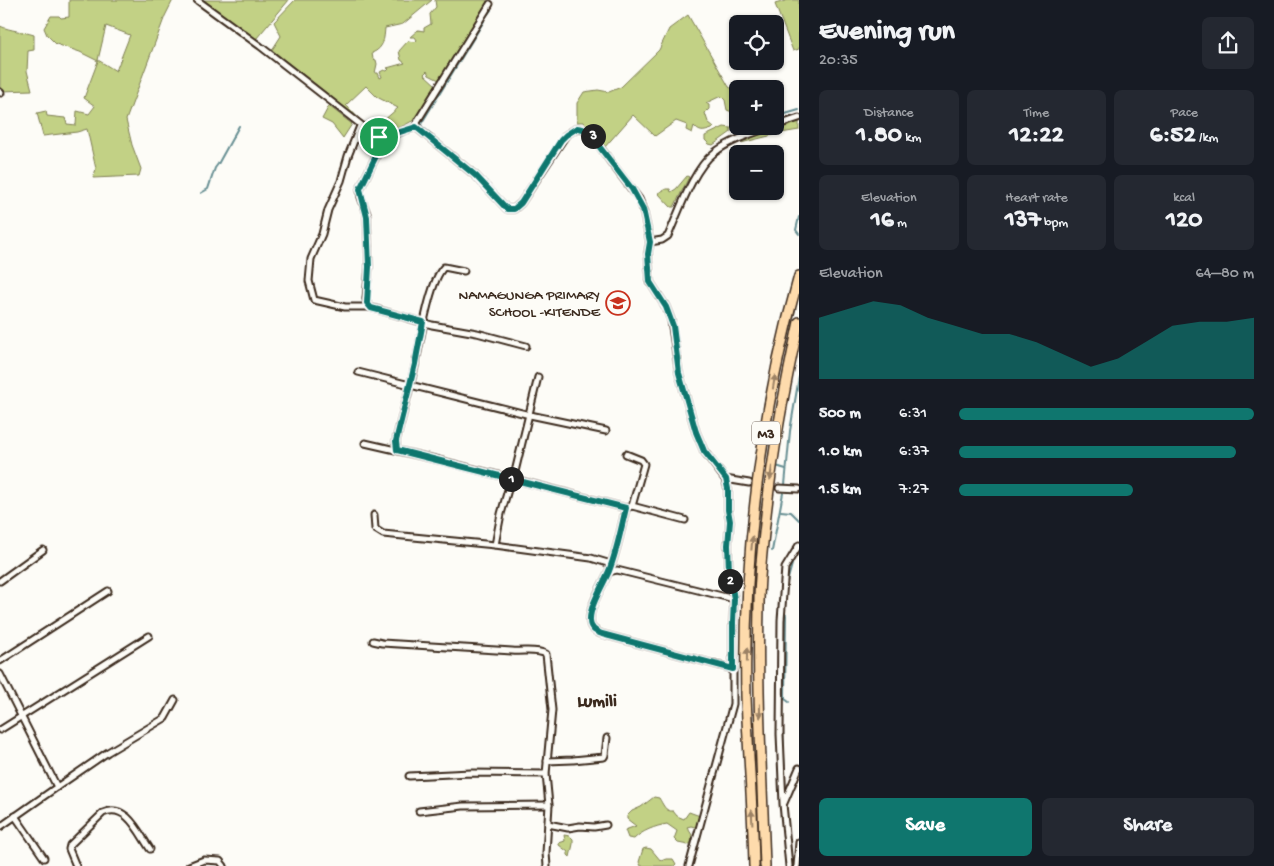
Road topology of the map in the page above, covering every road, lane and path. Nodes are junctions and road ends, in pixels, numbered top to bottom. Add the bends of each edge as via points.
1 (197, 0) edge
2 (490, 4) dead end
3 (799, 118) edge
4 (784, 123) edge
5 (360, 126) junction
6 (416, 127) junction
7 (752, 135) edge
8 (379, 137) junction
9 (650, 242) junction
10 (464, 271) dead end
11 (799, 276) edge
12 (369, 307) junction
13 (423, 322) junction
14 (799, 322) edge
15 (526, 346) dead end
16 (358, 372) dead end
17 (538, 377) dead end
18 (410, 385) junction
19 (530, 415) junction
20 (606, 431) dead end
21 (365, 444) dead end
22 (397, 450) junction
23 (626, 454) dead end
24 (512, 479) junction
25 (726, 479) junction
26 (749, 483) tunnel mouth
27 (779, 488) tunnel mouth
28 (799, 489) edge
29 (632, 506) junction
30 (626, 508) junction
31 (374, 516) dead end
32 (685, 520) dead end
33 (495, 545) junction
34 (799, 545) edge
35 (43, 550) dead end
36 (611, 564) junction
37 (608, 572) junction
38 (0, 581) edge
39 (108, 591) dead end
40 (734, 599) junction
41 (149, 636) dead end
42 (373, 641) dead end
43 (0, 661) edge
44 (733, 669) junction
45 (0, 674) edge
46 (176, 700) dead end
47 (20, 716) junction
48 (0, 730) edge
49 (607, 738) dead end
50 (548, 761) junction
51 (799, 768) edge
52 (546, 774) junction
53 (409, 776) dead end
54 (57, 787) junction
55 (784, 804) junction
56 (549, 805) junction
57 (419, 811) dead end
58 (15, 816) junction
59 (548, 824) junction
60 (606, 825) dead end
61 (0, 827) edge
62 (799, 842) edge
63 (150, 849) dead end
64 (798, 856) edge
65 (44, 858) dead end
66 (789, 865) edge
67 (76, 866) edge
68 (189, 866) edge
69 (224, 866) edge
70 (547, 866) edge
71 (689, 866) edge
72 (754, 866) edge
73 (765, 866) edge
74 (797, 866) edge

1 - 5 street via 319,91
2 - 6 street
3 - 4 street
5 - 8 street
5 - 12 street via 311,259 309,281 314,300 345,307
6 - 8 street
6 - 9 street via 476,176 509,209 517,208 521,203 566,135 577,128 586,130 639,199
7 - 9 street via 710,156 696,174 668,236
8 - 12 street via 378,152 360,189 367,217 369,267 366,299
9 - 25 street via 650,282 666,307 673,326 679,373 696,432 704,451
10 - 13 street via 450,267 441,269
72 -> 11 highway, M3 via 746,695 747,592 760,466 777,364
12 - 13 street
13 - 15 street
13 - 18 street
14 -> 73 highway, M3 via 785,382 769,485 758,604
16 - 18 street
17 - 19 street
18 - 19 street
18 - 22 street via 396,441
19 - 20 street
19 - 24 street
21 - 22 street
22 - 24 street
23 - 29 street via 644,464
24 - 30 street
24 - 33 street
25 - 26 street
25 - 40 street via 730,521 729,571
27 - 28 street
29 - 30 street
29 - 32 street
30 - 36 street
31 - 33 street via 375,529 383,534
33 - 36 street via 591,558
34 - 55 street via 784,568 782,592 780,734
35 - 38 street
36 - 37 street
37 - 40 street via 617,570
37 - 44 street via 590,620 594,631
39 - 43 street
40 - 44 street
41 - 47 street
42 - 50 street via 546,654 552,710
44 - 71 street via 732,712
45 - 47 street
46 - 54 street via 165,718
47 - 48 street
47 - 54 street
49 - 50 street via 604,757
50 - 52 street
51 - 55 street
52 - 53 street
52 - 56 street
54 - 58 street
55 - 66 street
56 - 57 street via 463,806
56 - 59 street
58 - 61 street
58 - 65 street
59 - 60 street via 568,828
59 - 70 street
62 - 64 street
63 - 67 street via 123,813 108,810 70,845
64 - 66 street
64 - 74 street
68 - 69 street via 204,860 220,861

